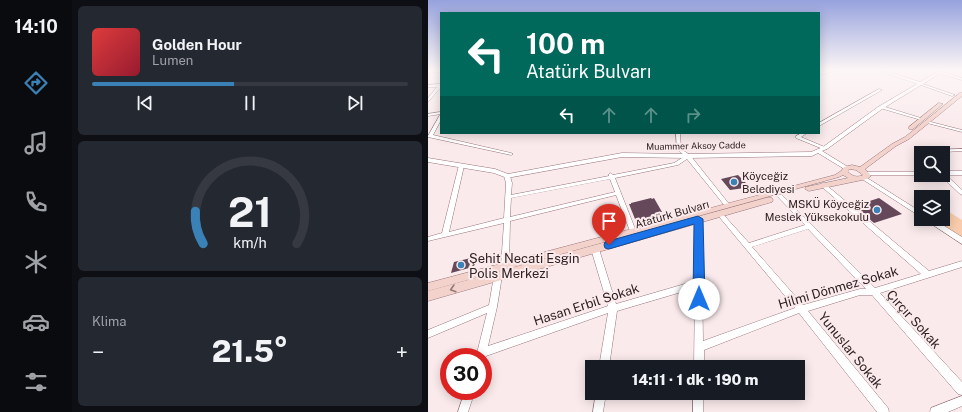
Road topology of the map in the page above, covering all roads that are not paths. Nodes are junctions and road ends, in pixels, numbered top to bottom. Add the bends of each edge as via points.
1 (437, 89) edge
2 (913, 89) edge
3 (936, 89) edge
4 (880, 90) dead end
5 (959, 96) edge
6 (428, 100) edge
7 (881, 107) junction
8 (428, 115) edge
9 (440, 115) edge
10 (440, 117) edge
11 (922, 119) junction
12 (928, 122) junction
13 (820, 124) edge
14 (962, 131) edge
15 (678, 134) edge
16 (803, 134) edge
17 (894, 145) junction
18 (825, 148) junction
19 (962, 150) edge
20 (950, 151) edge
21 (818, 152) junction
22 (511, 154) dead end
23 (688, 156) junction
24 (428, 160) edge
25 (461, 166) junction
26 (845, 170) junction
27 (962, 173) edge
28 (914, 174) edge
29 (950, 174) edge
30 (611, 175) junction
31 (862, 175) junction
32 (507, 176) junction
33 (950, 181) edge
34 (824, 185) junction
35 (618, 193) junction
36 (962, 193) edge
37 (508, 196) junction
38 (780, 196) junction
39 (727, 205) junction
40 (914, 210) edge
41 (719, 213) junction
42 (508, 219) junction
43 (698, 219) junction
44 (809, 226) junction
45 (939, 226) edge
46 (633, 231) junction
47 (445, 235) junction
48 (428, 239) edge
49 (962, 241) edge
50 (747, 246) junction
51 (595, 249) junction
52 (962, 264) edge
53 (505, 266) junction
54 (928, 275) junction
55 (498, 276) junction
56 (699, 283) junction
57 (428, 287) edge
58 (874, 292) junction
59 (428, 296) edge
60 (493, 307) junction
61 (613, 308) junction
62 (801, 309) junction
63 (428, 334) edge
64 (699, 347) junction
65 (484, 348) edge
66 (492, 351) edge
67 (605, 360) edge
68 (699, 360) edge
69 (962, 390) edge
70 (467, 400) edge
71 (599, 400) edge
72 (698, 400) edge
73 (962, 402) edge
74 (463, 412) edge
75 (598, 412) edge
76 (698, 412) edge
77 (884, 412) edge
78 (935, 412) edge

1 - 6 street
2 - 7 street, Muammer Aksoy Cadde
3 - 5 street
4 - 13 street
5 - 11 main road, Atatürk Bulvarı
5 - 12 main road, Atatürk Bulvarı
7 - 11 street
7 - 18 street, Muammer Aksoy Cadde
8 - 9 street
10 - 22 street via 431,137
11 - 17 main road, Atatürk Bulvarı via 899,137
12 - 14 street
12 - 17 main road, Atatürk Bulvarı
15 - 23 street via 679,149
16 - 18 street via 798,137
17 - 31 main road, Atatürk Bulvarı
18 - 21 street, Muammer Aksoy Cadde
19 - 20 street
21 - 23 street, Muammer Aksoy Cadde via 801,156
21 - 26 street
23 - 30 street via 676,164
23 - 32 street, Muammer Aksoy Cadde via 618,155
23 - 39 street
24 - 25 street, Muammer Aksoy Cadde
25 - 32 street, Muammer Aksoy Cadde via 495,171
25 - 47 street
26 - 31 main road via 848,176
26 - 31 main road via 854,167
26 - 39 main road, Atatürk Bulvarı via 837,176
27 - 29 street
28 - 31 street
30 - 35 street
30 - 37 street
31 - 34 main road, Atatürk Bulvarı
31 - 40 street
32 - 37 street
33 - 36 street
34 - 38 main road, Atatürk Bulvarı
34 - 54 street
35 - 42 street
35 - 46 street
37 - 42 street
38 - 41 main road, Atatürk Bulvarı
38 - 44 street, Çırçır Sokak
39 - 46 main road, Atatürk Bulvarı
41 - 43 main road, Atatürk Bulvarı
41 - 50 street, Yunuslar Sokak
42 - 47 street
42 - 53 street
43 - 51 main road, Atatürk Bulvarı
43 - 56 street
44 - 50 street
44 - 58 street, Çırçır Sokak
45 - 49 street
46 - 53 main road, Atatürk Bulvarı
47 - 48 street
50 - 62 street, Yunuslar Sokak
51 - 55 main road, Atatürk Bulvarı
51 - 61 street
52 - 54 street, Hilmi Dönmez Sokak
53 - 57 main road, Atatürk Bulvarı
54 - 58 street, Hilmi Dönmez Sokak
55 -> 59 main road, Atatürk Bulvarı
55 - 60 street
56 - 61 street, Hasan Erbil Sokak
56 - 64 street
58 - 62 street, Hilmi Dönmez Sokak via 860,292
58 - 69 street, Çırçır Sokak
60 - 63 street
60 - 65 street
61 - 66 street, Hasan Erbil Sokak
61 - 67 street
62 - 64 street, Hilmi Dönmez Sokak
62 - 77 street, Yunuslar Sokak
64 - 68 street
70 - 74 street
71 - 75 street
72 - 76 street
73 - 78 street

